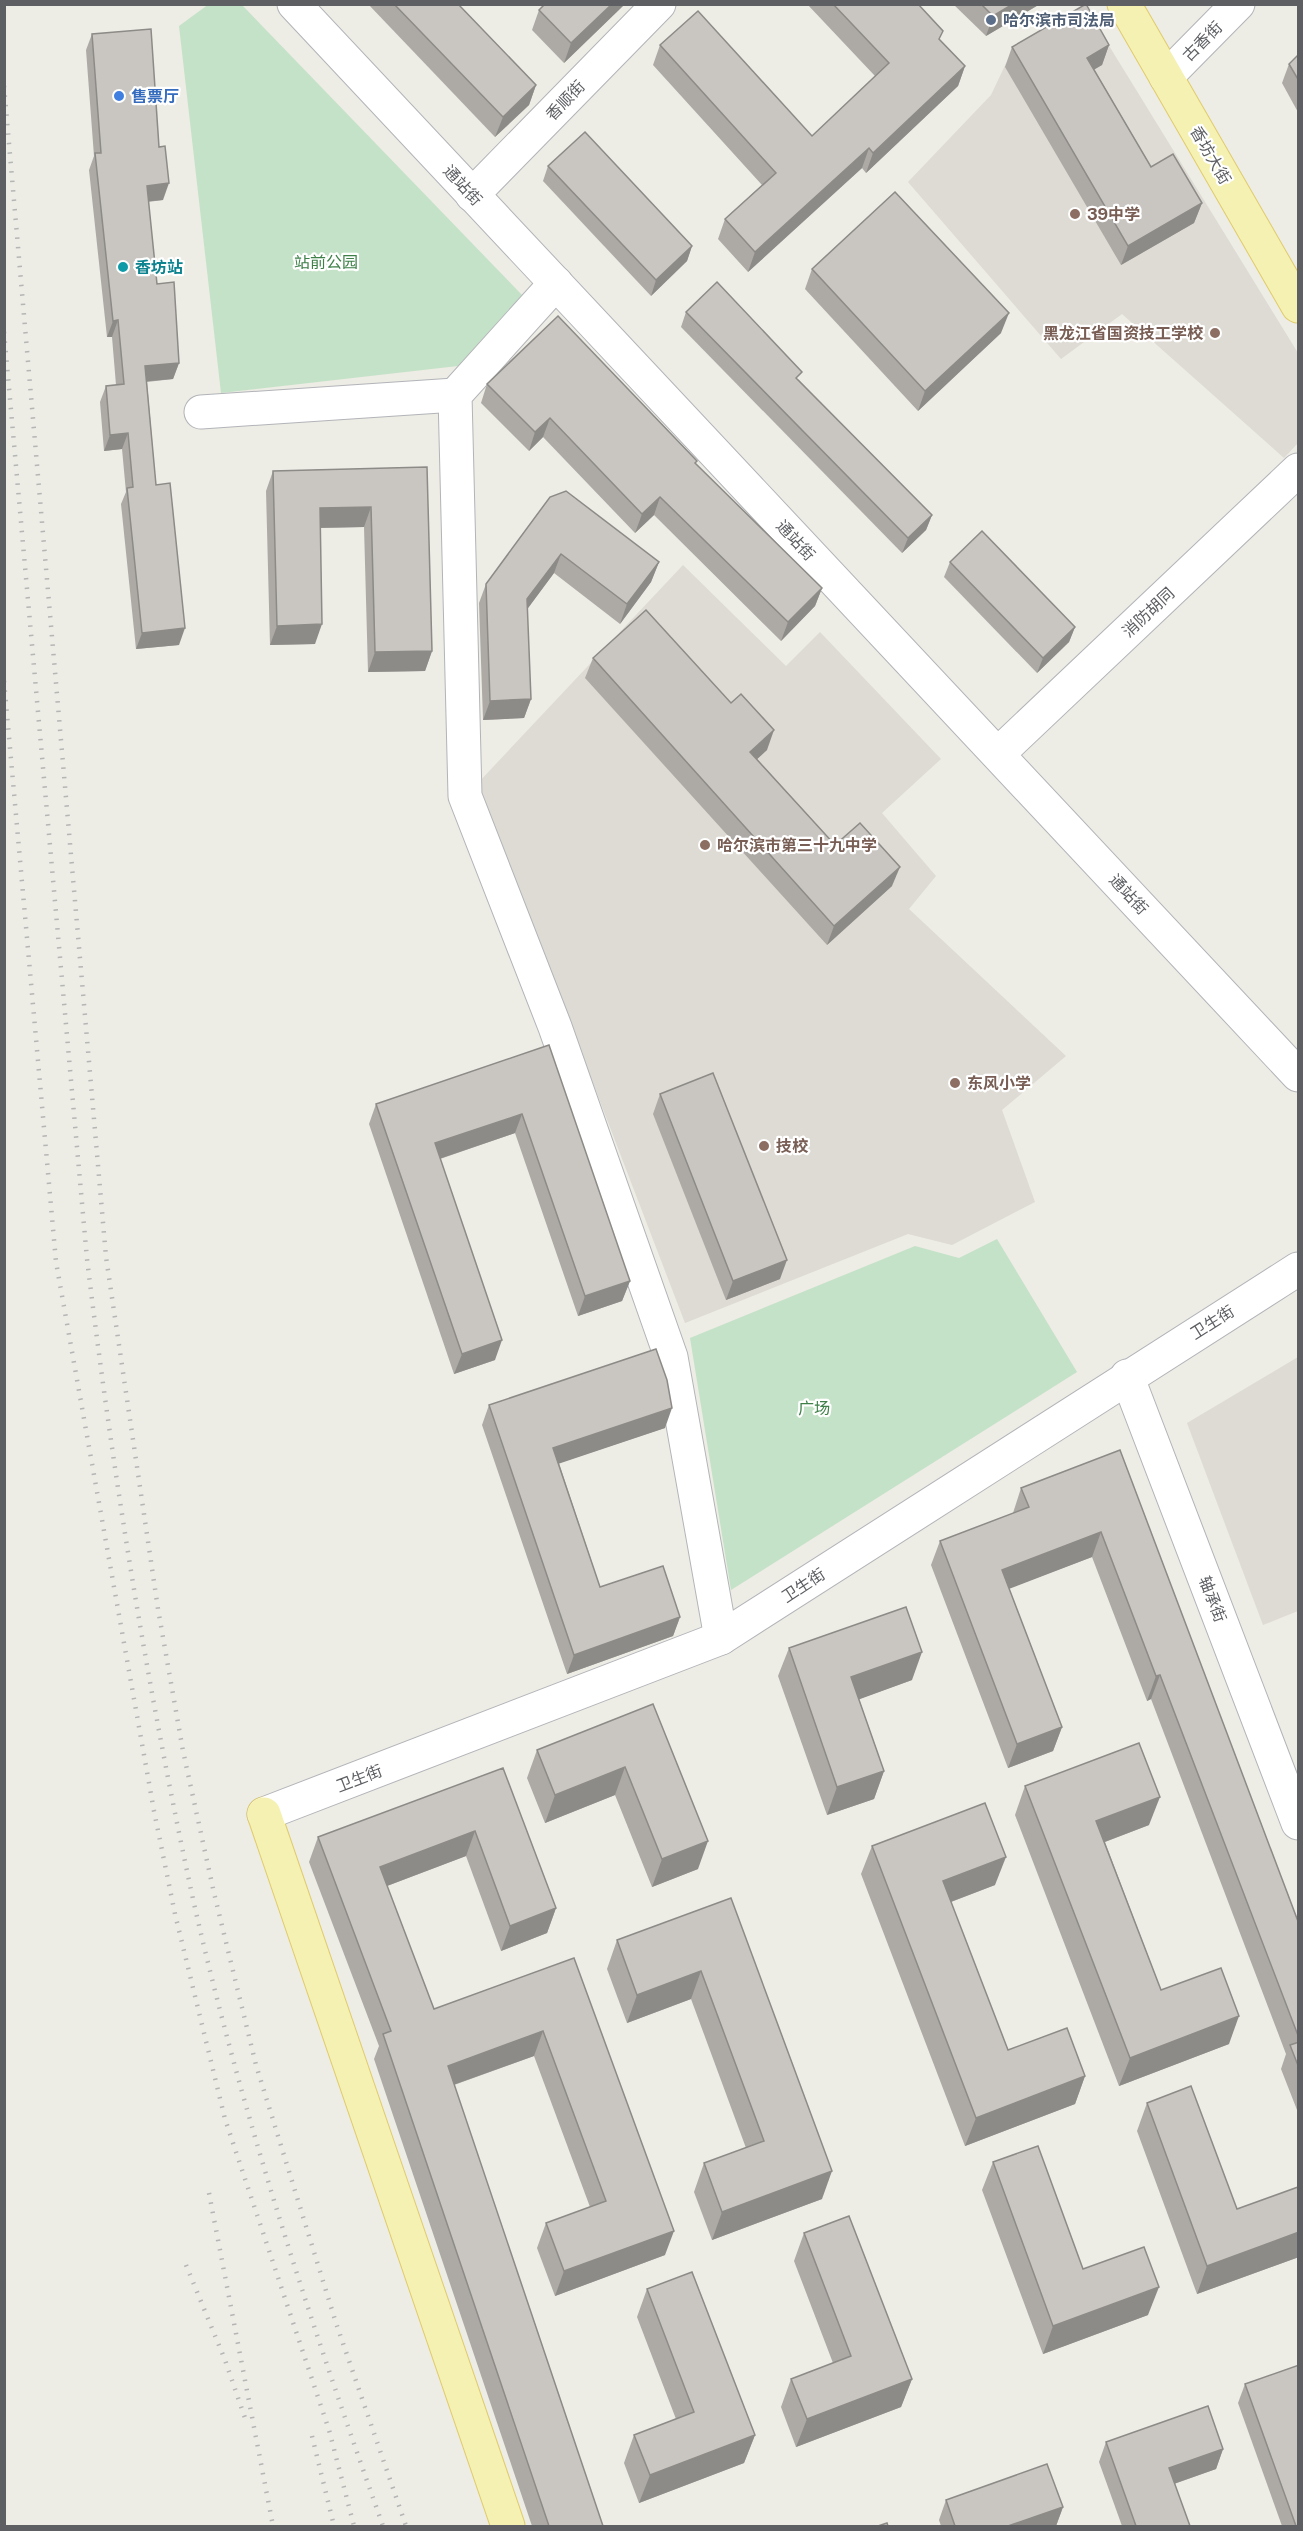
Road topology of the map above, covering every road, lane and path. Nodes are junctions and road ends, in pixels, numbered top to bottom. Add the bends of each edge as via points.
1 (294, 4) edge
2 (658, 4) edge
3 (1124, 4) edge
4 (1238, 4) edge
5 (1166, 77) junction
6 (472, 195) junction
7 (555, 284) junction
8 (1299, 306) edge
9 (455, 395) junction
10 (201, 412) dead end
11 (1299, 470) edge
12 (998, 754) junction
13 (1299, 1075) edge
14 (1299, 1269) edge
15 (1127, 1376) junction
16 (721, 1638) junction
17 (264, 1814) joint
18 (1299, 1823) edge
19 (508, 2526) edge

1 - 6 street, 通站街
2 - 6 street, 香顺街
3 - 5 main road, 香坊大街
4 - 5 street, 古香街
5 - 8 main road, 香坊大街
6 - 7 street, 通站街
7 - 9 street
7 - 12 street, 通站街
9 - 10 street
9 - 16 street via 465,796 555,1027 671,1357
11 - 12 street, 消防胡同
12 - 13 street, 通站街
14 - 15 street, 卫生街
15 - 16 street, 卫生街
15 - 18 street, 轴承街
16 - 17 street, 卫生街
17 - 19 main road

